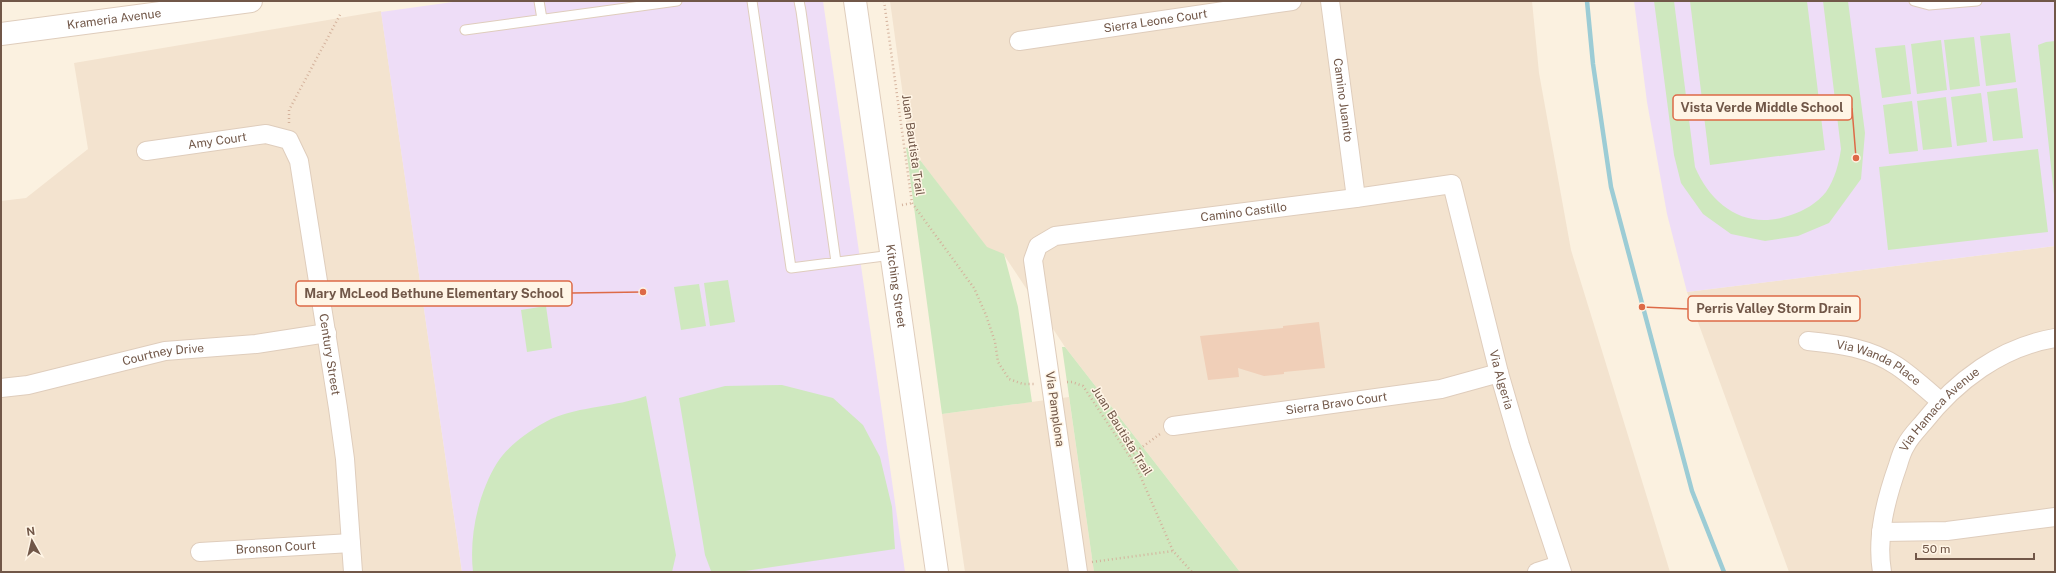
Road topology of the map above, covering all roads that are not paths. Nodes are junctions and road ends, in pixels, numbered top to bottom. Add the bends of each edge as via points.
1 (251, 1) edge
2 (539, 1) edge
3 (677, 1) edge
4 (752, 1) edge
5 (799, 1) edge
6 (856, 1) edge
7 (1292, 1) edge
8 (1330, 1) edge
9 (1914, 1) edge
10 (1978, 1) edge
11 (542, 19) junction
12 (465, 30) dead end
13 (1, 34) edge
14 (1019, 41) dead end
15 (289, 140) joint
16 (146, 151) dead end
17 (1452, 184) joint
18 (1356, 198) junction
19 (1038, 246) joint
20 (892, 255) junction
21 (836, 262) junction
22 (327, 333) junction
23 (2055, 338) edge
24 (1808, 341) dead end
25 (1499, 373) junction
26 (1, 388) edge
27 (1940, 401) junction
28 (1172, 426) road end
29 (2055, 517) edge
30 (1881, 532) junction
31 (351, 543) junction
32 (200, 552) dead end
33 (1078, 568) edge
34 (1561, 568) edge
35 (353, 572) edge
36 (936, 572) edge
37 (1537, 572) edge
38 (1882, 572) edge

1 - 13 street, Krameria Avenue
2 - 11 lane
3 - 11 lane
4 - 21 lane via 791,268
5 - 21 lane
6 - 20 street, Kitching Street
7 - 14 street, Sierra Leone Court
8 - 18 street, Camino Juanito
9 - 10 lane via 1930,5
11 - 12 lane
15 - 16 street, Amy Court via 266,134
15 - 22 street, Century Street via 299,161
17 - 18 street, Camino Castillo
17 - 25 street, Via Algeria
18 - 19 street, Camino Castillo via 1055,236
19 - 33 street, Via Pamplona via 1033,260
20 - 21 lane
20 - 36 street, Kitching Street
22 - 26 street, Courtney Drive via 256,344 165,351 28,385
22 - 31 street, Century Street via 345,459
23 - 27 street, Via Hamaca Avenue via 1996,358 1969,376
24 - 27 street, Via Wanda Place via 1838,344 1867,351 1896,366
25 - 28 street, Sierra Bravo Court via 1441,389
25 - 34 street, Via Algeria
27 - 30 street, Via Hamaca Avenue via 1905,445 1890,486
29 - 30 street via 1947,531
30 - 38 street, Via Hamaca Avenue
31 - 32 street, Bronson Court
31 - 35 street, Century Street
34 - 37 street

